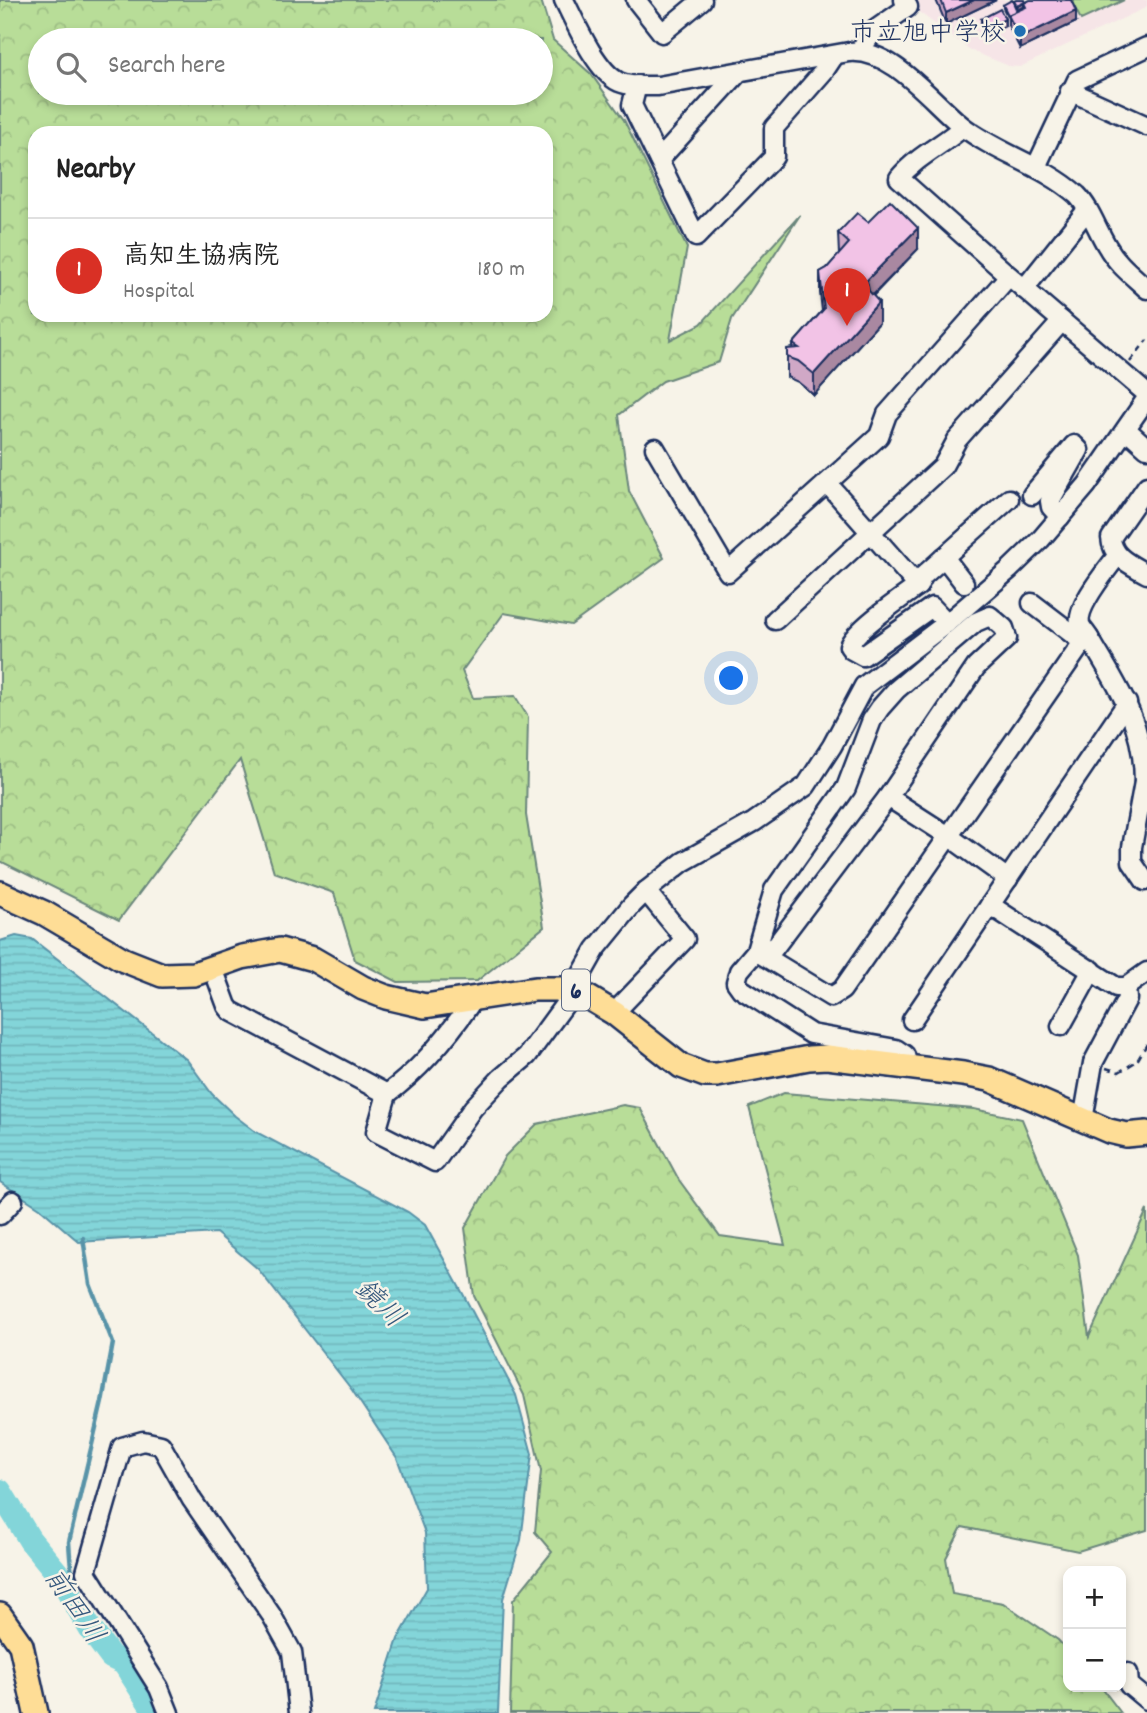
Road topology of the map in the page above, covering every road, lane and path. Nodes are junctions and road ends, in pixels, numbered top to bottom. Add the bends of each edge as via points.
1 (564, 0) edge
2 (636, 0) edge
3 (702, 0) edge
4 (904, 0) edge
5 (1147, 47) edge
6 (859, 51) junction
7 (834, 56) junction
8 (739, 72) junction
9 (637, 85) junction
10 (1070, 91) junction
11 (1147, 126) edge
12 (963, 127) junction
13 (659, 160) junction
14 (1036, 167) junction
15 (1087, 211) junction
16 (1009, 276) junction
17 (1024, 289) junction
18 (1147, 289) edge
19 (1062, 321) junction
20 (1147, 340) edge
21 (1122, 373) junction
22 (1147, 396) edge
23 (1127, 430) junction
24 (654, 448) dead end
25 (1147, 448) edge
26 (827, 483) junction
27 (1147, 486) edge
28 (1032, 495) dead end
29 (1009, 499) dead end
30 (1060, 517) junction
31 (871, 532) junction
32 (1117, 556) junction
33 (944, 558) junction
34 (1147, 574) edge
35 (964, 583) dead end
36 (918, 586) junction
37 (1032, 603) dead end
38 (775, 620) dead end
39 (947, 623) junction
40 (1086, 640) junction
41 (1127, 703) junction
42 (1146, 782) edge
43 (888, 797) junction
44 (947, 835) junction
45 (1008, 879) junction
46 (1146, 882) edge
47 (646, 891) junction
48 (0, 893) edge
49 (990, 905) junction
50 (762, 954) junction
51 (213, 968) junction
52 (1092, 970) junction
53 (1147, 972) edge
54 (1126, 987) junction
55 (574, 989) junction
56 (472, 1001) junction
57 (614, 1013) junction
58 (912, 1020) dead end
59 (1061, 1026) dead end
60 (1147, 1044) edge
61 (1093, 1063) junction
62 (908, 1067) junction
63 (387, 1094) junction
64 (1083, 1120) junction
65 (1147, 1133) edge
66 (13, 1201) dead end
67 (0, 1215) edge
68 (0, 1615) edge
69 (1128, 1673) dead end
70 (1147, 1700) edge
71 (36, 1713) edge
72 (169, 1713) edge
73 (299, 1713) edge

1 - 9 street via 598,62 618,81
2 - 3 street via 662,33
4 - 6 street via 908,7 875,30
5 - 10 street via 1077,80
6 - 7 street
6 - 12 street via 894,66
7 - 8 street
7 - 13 street via 774,128 774,157 696,237
8 - 9 street via 658,86
8 - 13 street
9 - 13 street via 632,105
10 - 11 street
10 - 14 street
12 - 14 street
12 - 16 street via 899,177
14 - 15 street via 1080,198
15 - 17 street
15 - 18 street via 1115,259
16 - 17 street
16 - 26 street via 887,414 879,436
17 - 19 street
19 - 21 street
19 - 31 street via 957,440 943,466
20 - 21 path
21 - 22 street
22 - 23 street
23 - 25 street
23 - 30 street
24 - 26 street via 728,572
26 - 31 street
27 - 32 street via 1111,538
28 - 30 street via 1074,445 1079,450 1050,502
29 - 33 street
30 - 39 street via 1009,570
31 - 36 street
31 - 38 street
32 - 34 street
32 - 40 street via 1087,599 1080,624
33 - 35 street
33 - 36 street
36 - 39 street via 860,631 851,641 852,650 863,656 932,607
37 - 40 street
39 - 47 street via 864,686 806,786 683,862
40 - 41 street
40 - 44 street
41 - 42 street via 1142,746
41 - 45 street
42 - 46 street via 1132,847 1132,862
43 - 44 street
43 - 50 street
43 - 50 street via 976,667 1007,638 1004,628 990,616 966,630 880,708 846,788 774,890
44 - 45 street
44 - 50 street via 842,990 831,997
45 - 49 street
47 - 55 street via 602,941
47 - 57 street via 685,939
48 - 51 main road, 6 via 44,912 148,971 185,975
49 - 52 street
49 - 58 street
50 - 62 street via 739,971 736,982 741,989 811,1034 897,1049 905,1055
51 - 56 main road, 6 via 280,950 313,959 363,988 402,1003 425,1006
51 - 63 street via 231,1010
52 - 54 street via 1116,987
52 - 59 street
53 - 54 street
54 - 61 street via 1127,999
55 - 56 main road, 6 via 535,989
55 - 57 main road, 6
55 - 63 street via 527,1056 473,1108 435,1163 376,1132
56 - 63 street via 408,1078
57 - 62 main road, 6 via 681,1066 705,1075 818,1057
60 - 61 path via 1137,1061 1119,1072
61 - 64 street
62 - 64 main road, 6 via 989,1079
64 - 65 main road, 6 via 1126,1135
66 - 67 street
68 - 71 main road via 21,1645
69 - 70 street via 1129,1685
72 - 73 street via 159,1688 86,1572 122,1447 143,1441 161,1445 192,1500 272,1616 292,1653

